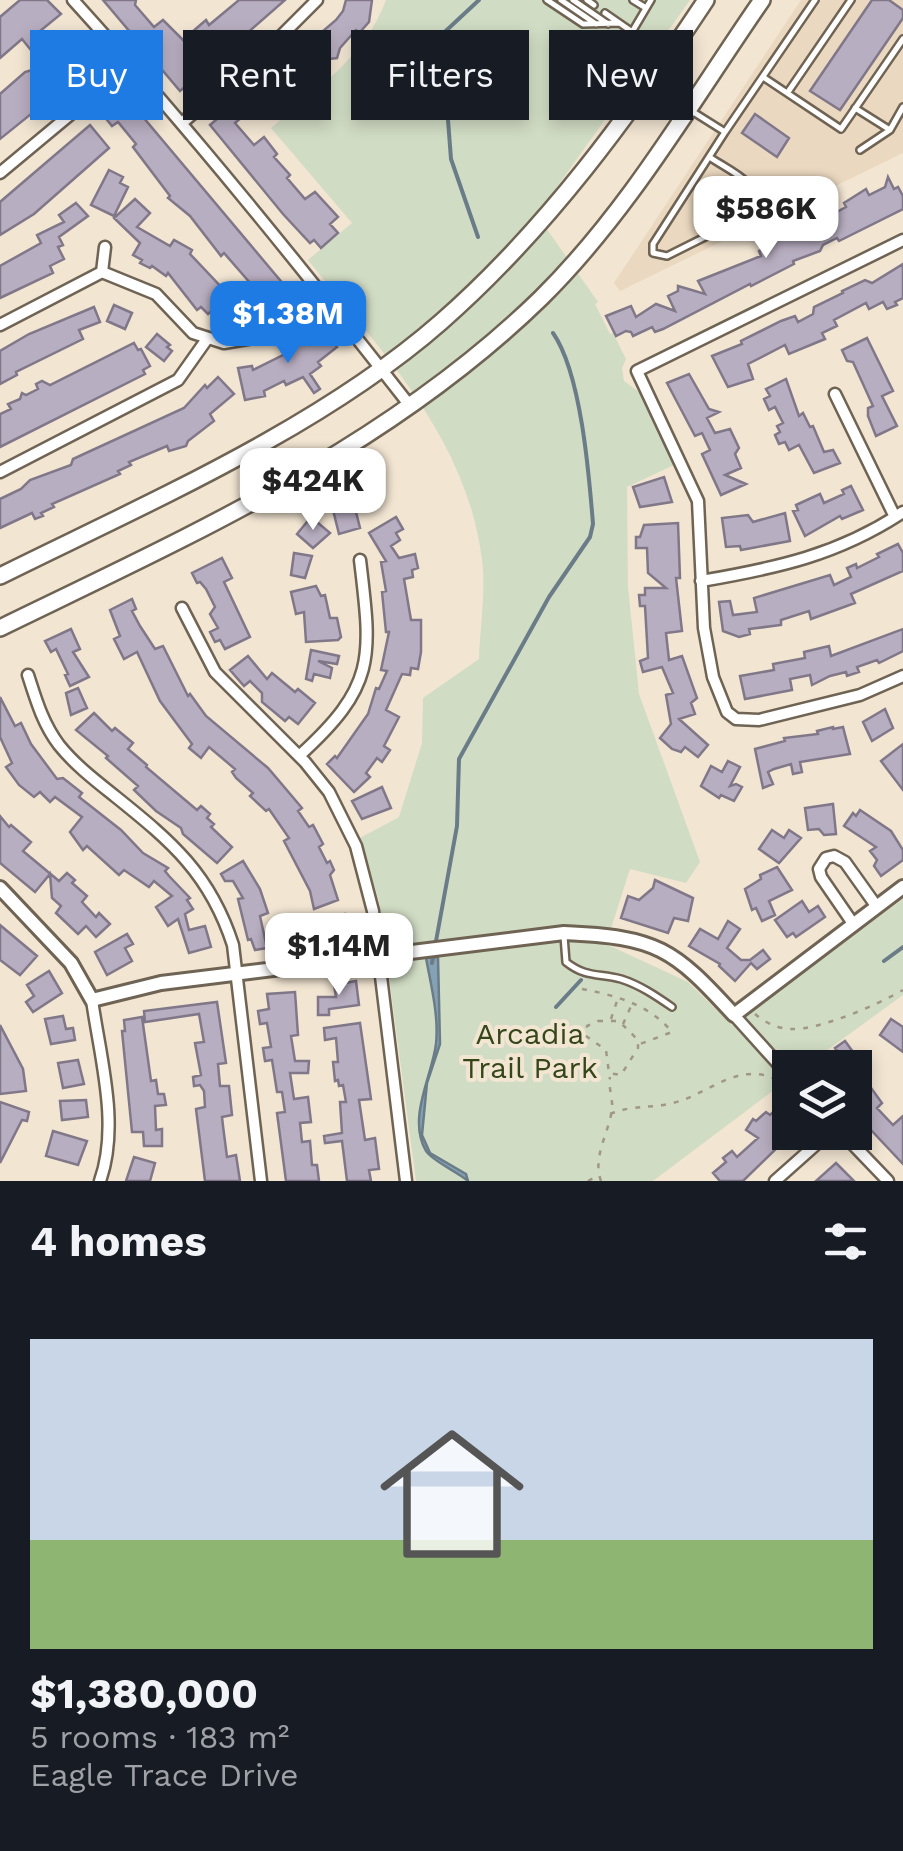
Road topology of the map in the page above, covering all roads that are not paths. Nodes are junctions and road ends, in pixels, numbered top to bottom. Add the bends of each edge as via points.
1 (73, 0) edge
2 (317, 0) edge
3 (547, 0) edge
4 (561, 0) edge
5 (573, 0) edge
6 (587, 0) edge
7 (633, 0) edge
8 (651, 0) edge
9 (706, 0) edge
10 (762, 0) edge
11 (815, 0) edge
12 (851, 0) edge
13 (594, 5) dead end
14 (646, 8) junction
15 (605, 13) dead end
16 (620, 23) junction
17 (597, 24) junction
18 (608, 24) junction
19 (100, 30) edge
20 (630, 30) edge
21 (633, 30) edge
22 (685, 30) edge
23 (903, 39) edge
24 (763, 77) junction
25 (788, 92) junction
26 (163, 101) edge
27 (693, 101) edge
28 (903, 107) edge
29 (856, 108) junction
30 (693, 111) edge
31 (64, 120) edge
32 (621, 120) edge
33 (680, 120) edge
34 (182, 123) junction
35 (890, 130) junction
36 (725, 132) junction
37 (860, 150) dead end
38 (711, 158) junction
39 (0, 173) edge
40 (903, 240) edge
41 (105, 247) dead end
42 (102, 272) junction
43 (324, 293) junction
44 (0, 325) edge
45 (207, 340) junction
46 (382, 368) junction
47 (835, 394) dead end
48 (412, 407) junction
49 (0, 472) edge
50 (899, 514) edge
51 (360, 560) dead end
52 (0, 576) edge
53 (701, 581) junction
54 (182, 608) dead end
55 (0, 628) edge
56 (28, 675) dead end
57 (899, 678) edge
58 (903, 694) edge
59 (299, 756) junction
60 (903, 887) edge
61 (0, 888) edge
62 (878, 907) junction
63 (854, 925) junction
64 (564, 932) junction
65 (378, 956) junction
66 (237, 972) junction
67 (92, 1000) junction
68 (672, 1007) dead end
69 (734, 1015) junction
70 (772, 1062) edge
71 (810, 1150) edge
72 (858, 1150) edge
73 (100, 1181) edge
74 (261, 1181) edge
75 (406, 1181) edge
76 (775, 1181) edge
77 (888, 1181) edge

1 - 19 street
2 - 34 street
3 - 17 lane via 583,24
4 - 17 lane
5 - 18 lane
6 - 13 lane
7 - 14 lane
8 - 14 lane
9 - 22 main road
10 - 27 main road
11 - 24 lane
12 - 25 lane
14 - 21 lane
15 - 16 lane
16 - 18 lane
16 - 20 lane
17 - 18 lane
23 - 29 lane
24 - 25 lane
24 - 36 lane
25 - 29 lane via 841,129
26 - 34 street
28 - 35 lane
29 - 35 lane
30 - 36 lane
31 - 39 street
32 - 46 main road via 526,239 440,324
33 - 48 main road via 619,210 542,296
34 - 43 street
35 - 37 lane
36 - 38 lane
38 - 38 lane via 653,244 658,256 757,207 752,185
40 - 53 street via 636,371 698,501
41 - 42 street
42 - 44 street
42 - 45 street via 156,294
43 - 45 street via 266,336
43 - 46 street
45 - 49 street via 178,380
46 - 48 street
46 - 52 main road via 293,427
47 - 50 street
48 - 55 main road via 273,490
50 - 53 street via 852,543 802,561
51 - 59 street via 366,660 357,690
53 - 57 street via 713,677 736,719 759,720 860,695
54 - 59 street via 215,672
56 - 66 street via 60,746 178,848 213,893
57 - 58 street
59 - 65 street via 329,792 356,846
60 - 62 street
61 - 67 street via 71,963
62 - 63 street
62 - 63 street via 845,862 826,858 821,877
63 - 69 street
64 - 65 street
64 - 68 lane via 566,962 580,973 620,978
64 - 69 street via 627,938 663,950 690,966
65 - 66 street
65 - 75 street
66 - 67 street
66 - 74 street
67 - 73 street via 108,1122
69 - 70 street
71 - 76 street
72 - 77 street

